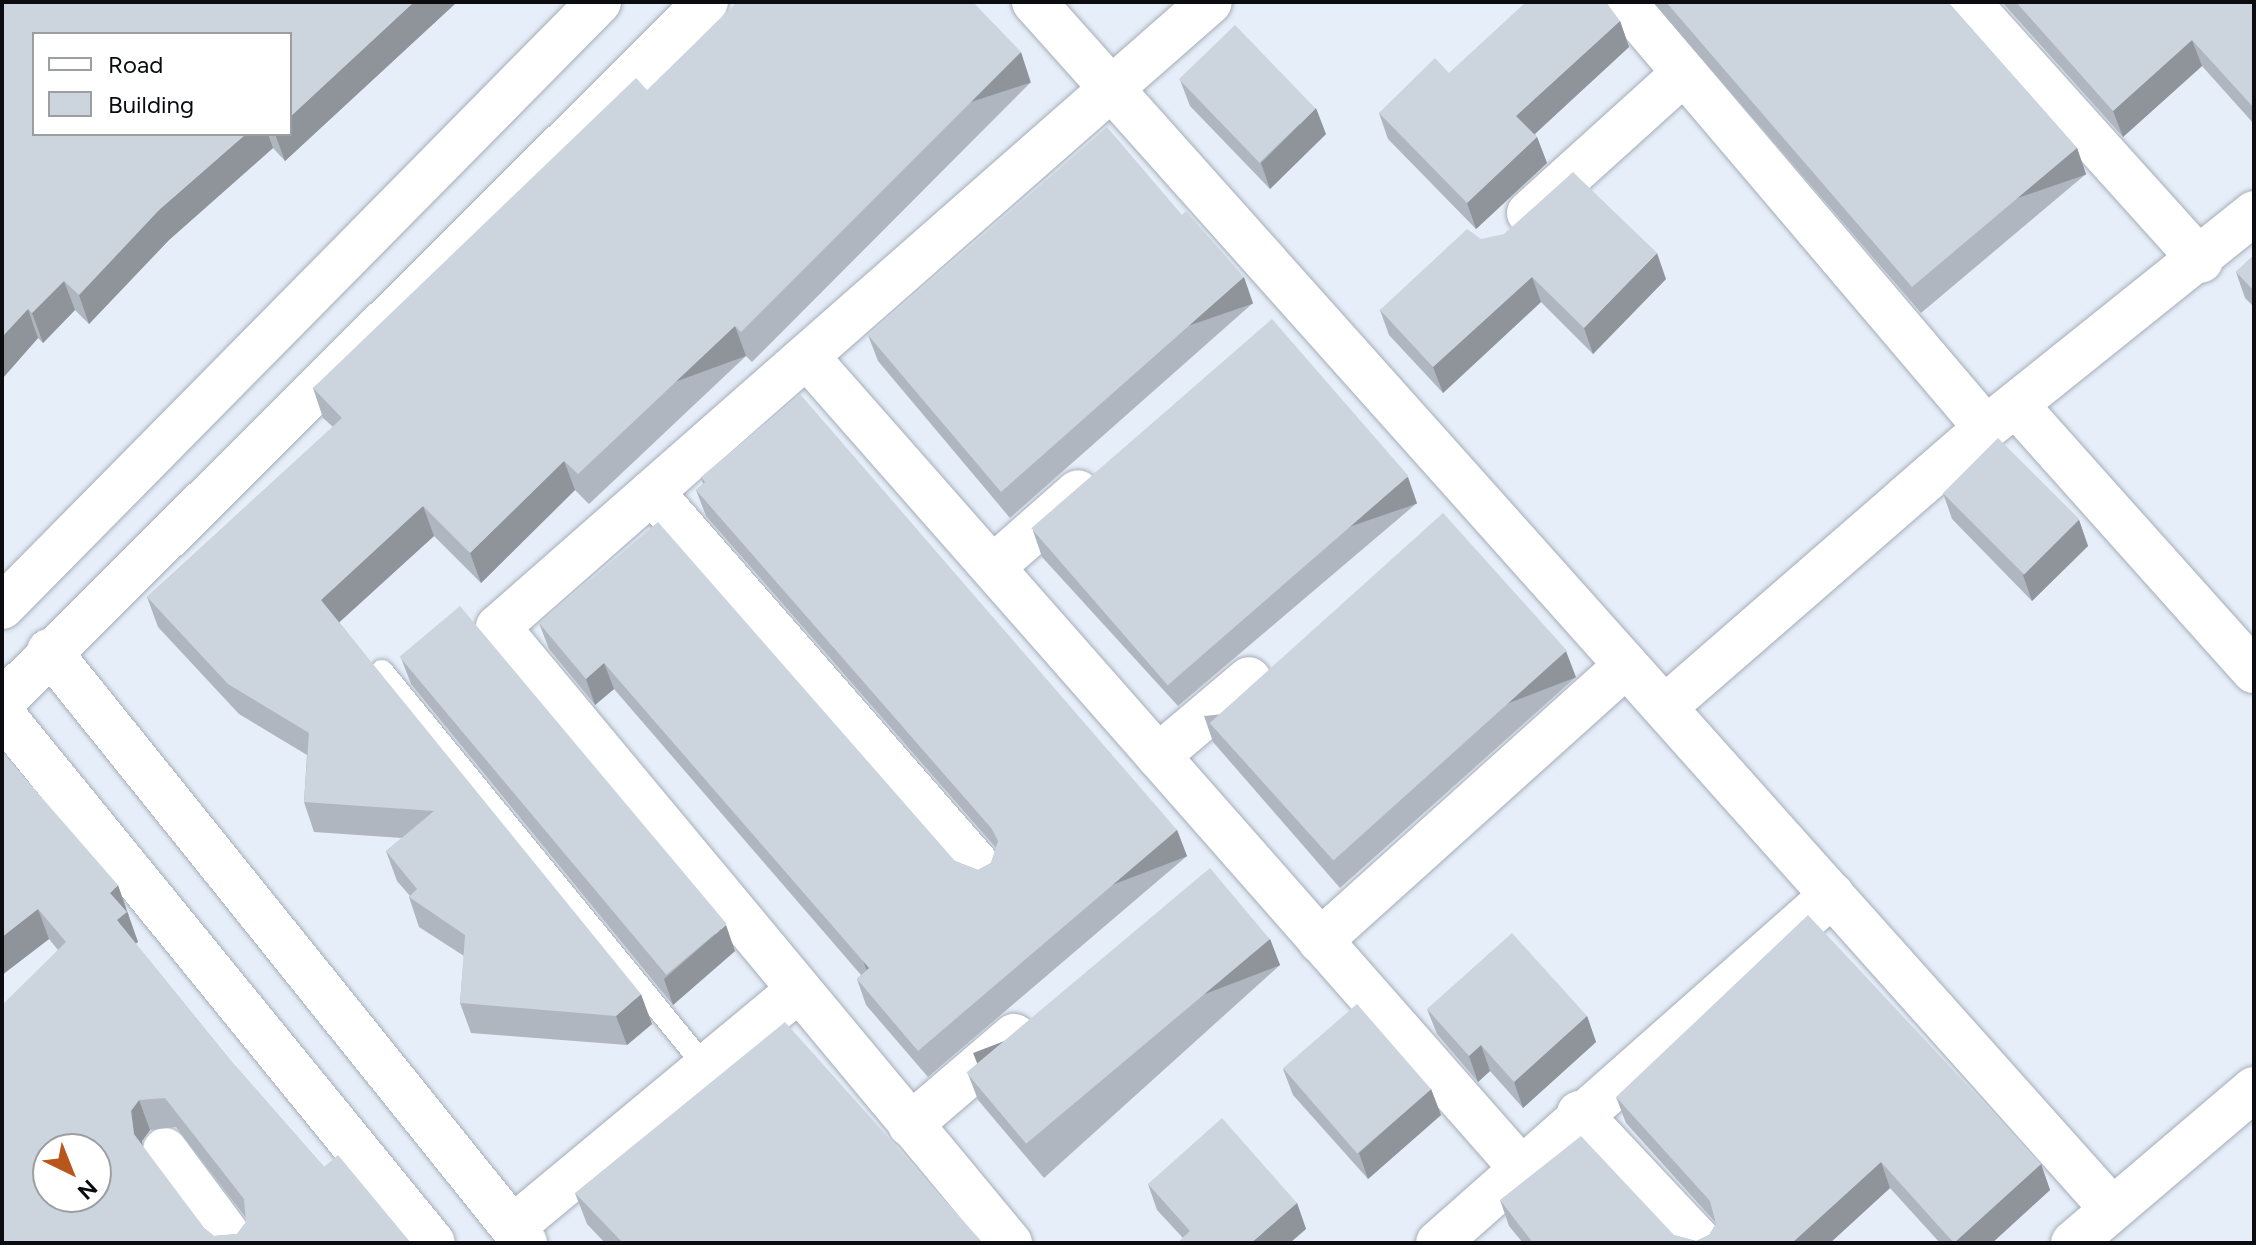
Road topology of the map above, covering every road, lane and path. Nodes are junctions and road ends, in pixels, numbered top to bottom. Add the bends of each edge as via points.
1 (599, 2) edge
2 (706, 2) edge
3 (1034, 2) edge
4 (1210, 2) edge
5 (1624, 2) edge
6 (1968, 2) edge
7 (1684, 73) junction
8 (1110, 88) junction
9 (2254, 213) edge
10 (1497, 241) edge
11 (2201, 261) junction
12 (1298, 297) junction
13 (1263, 328) edge
14 (808, 358) junction
15 (2001, 417) junction
16 (1111, 463) edge
17 (1470, 491) junction
18 (652, 492) junction
19 (1434, 521) edge
20 (993, 567) junction
21 (2, 607) edge
22 (49, 651) junction
23 (1278, 654) edge
24 (2250, 658) edge
25 (1626, 665) junction
26 (382, 671) edge
27 (5, 693) edge
28 (1666, 706) junction
29 (1158, 756) junction
30 (1237, 846) junction
31 (983, 871) edge
32 (1201, 877) edge
33 (1832, 895) junction
34 (1320, 941) junction
35 (798, 990) junction
36 (1043, 1011) edge
37 (704, 1065) junction
38 (2253, 1092) edge
39 (1579, 1113) junction
40 (910, 1125) junction
41 (165, 1150) dead end
42 (1519, 1166) junction
43 (2112, 1209) junction
44 (519, 1235) edge
45 (234, 1243) edge
46 (433, 1243) edge
47 (1010, 1243) edge
48 (1438, 1243) edge
49 (1701, 1243) edge
50 (2073, 1243) edge

1 - 21 street
2 - 22 street
3 - 8 street
4 - 8 street
5 - 7 street
6 - 11 street
7 - 10 street
7 - 15 street
8 - 12 street
8 - 14 street
9 - 11 street
11 - 15 street
12 - 13 street
12 - 17 street
14 - 18 street
14 - 20 street
15 - 24 street
15 - 28 street
16 - 20 street
17 - 19 street
17 - 25 street
18 - 31 street
18 - 35 street via 498,627
20 - 29 street
22 - 27 street
22 - 44 street
23 - 29 street
25 - 28 street
25 - 34 street
26 - 37 lane
27 - 46 street
28 - 33 street
29 - 30 street
30 - 32 street
30 - 34 street
33 - 39 street
33 - 43 street
34 - 42 street
35 - 37 street
35 - 40 street
36 - 40 street
37 - 44 street
38 - 43 street
39 - 42 street
39 - 49 street
40 - 47 street
41 - 45 street
42 - 48 street
43 - 50 street

